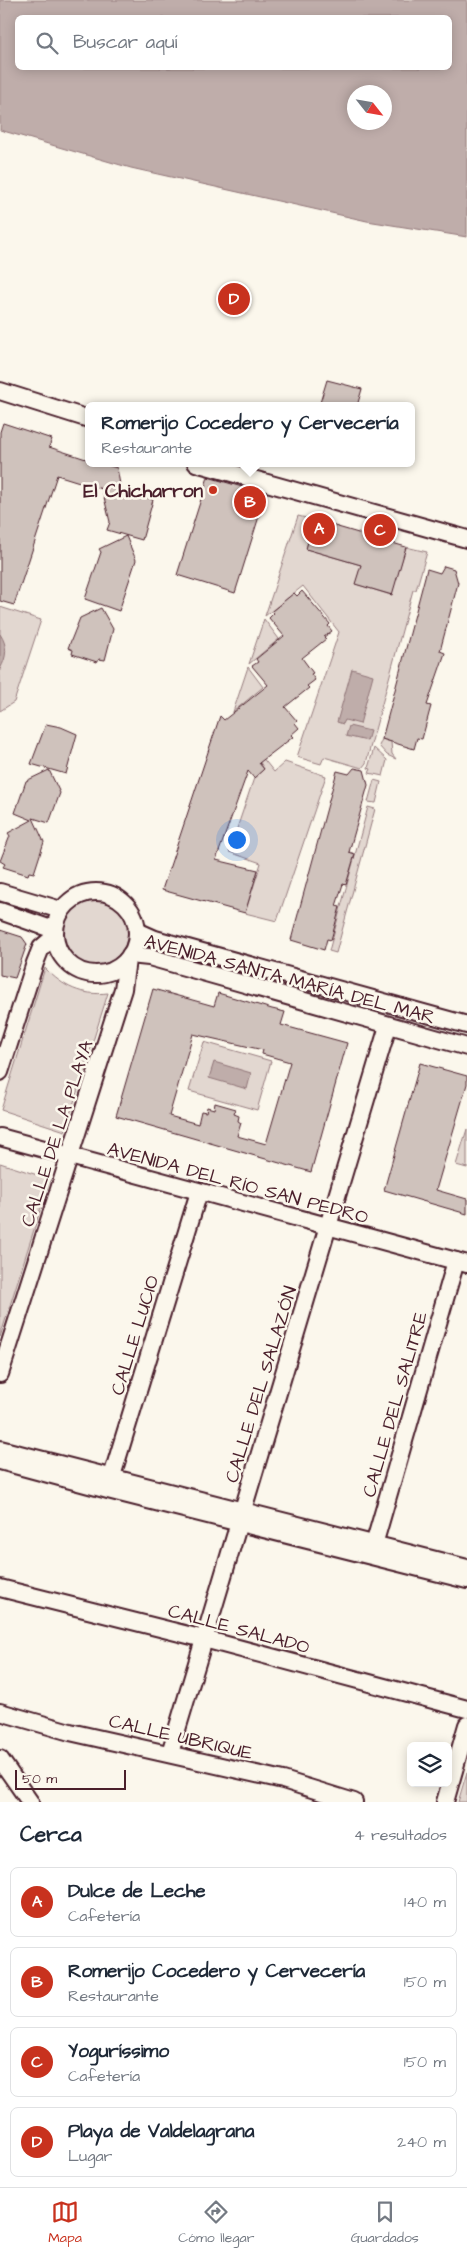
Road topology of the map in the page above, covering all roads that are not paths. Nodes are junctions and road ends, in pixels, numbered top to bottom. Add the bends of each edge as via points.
1 (0, 391) edge
2 (0, 402) edge
3 (85, 419) edge
4 (85, 429) edge
5 (210, 467) edge
6 (243, 467) edge
7 (467, 530) edge
8 (467, 539) edge
9 (0, 892) edge
10 (61, 910) junction
11 (0, 911) edge
12 (137, 931) junction
13 (54, 934) junction
14 (129, 958) junction
15 (388, 1026) junction
16 (467, 1026) edge
17 (467, 1047) edge
18 (0, 1072) edge
19 (0, 1136) edge
20 (68, 1157) junction
21 (199, 1192) junction
22 (328, 1227) junction
23 (462, 1263) edge
24 (0, 1374) edge
25 (0, 1449) edge
26 (0, 1461) edge
27 (110, 1483) junction
28 (241, 1516) junction
29 (372, 1551) junction
30 (467, 1568) edge
31 (467, 1580) edge
32 (0, 1588) edge
33 (204, 1639) junction
34 (467, 1709) edge
35 (0, 1712) edge
36 (467, 1725) edge
37 (170, 1753) junction
38 (0, 1759) edge
39 (30, 1802) edge
40 (354, 1802) edge
41 (445, 1802) edge

1 - 3 street
2 - 4 street
5 - 8 street
6 - 7 street
9 - 10 street
10 - 12 street via 84,893 106,893 126,904
10 - 13 street
11 - 13 street
12 - 14 street via 136,944
12 - 16 street, AVENIDA SANTA MARÍA DEL MAR via 155,939
13 - 14 street via 63,959 83,972 107,973
13 - 18 street via 41,948 35,963
14 - 15 street, AVENIDA SANTA MARÍA DEL MAR via 150,958
14 - 20 street, CALLE DE LA PLAYA via 123,989
15 - 17 street, AVENIDA SANTA MARÍA DEL MAR
15 - 22 street, CALLE DEL SALAZÓN
19 - 20 street, AVENIDA DEL RÍO SAN PEDRO
20 - 21 street, AVENIDA DEL RÍO SAN PEDRO
20 - 24 street, CALLE DE LA PLAYA
21 - 22 street, AVENIDA DEL RÍO SAN PEDRO
21 - 27 street, CALLE LUCIO
22 - 23 street, AVENIDA DEL RÍO SAN PEDRO
22 - 28 street, CALLE DEL SALAZÓN
23 - 29 street, CALLE DEL SALITRE
25 - 27 street
26 - 27 street
27 - 28 street
28 - 29 street
28 - 33 street, CALLE DEL SALAZÓN
29 - 30 street
29 - 31 street
32 - 33 street, CALLE SALADO
33 - 34 street, CALLE SALADO
33 - 37 street, CALLE DEL SALAZÓN
35 - 37 street, CALLE UBRIQUE via 70,1732
36 - 41 street
37 - 40 street, CALLE UBRIQUE via 283,1780
38 - 39 street

